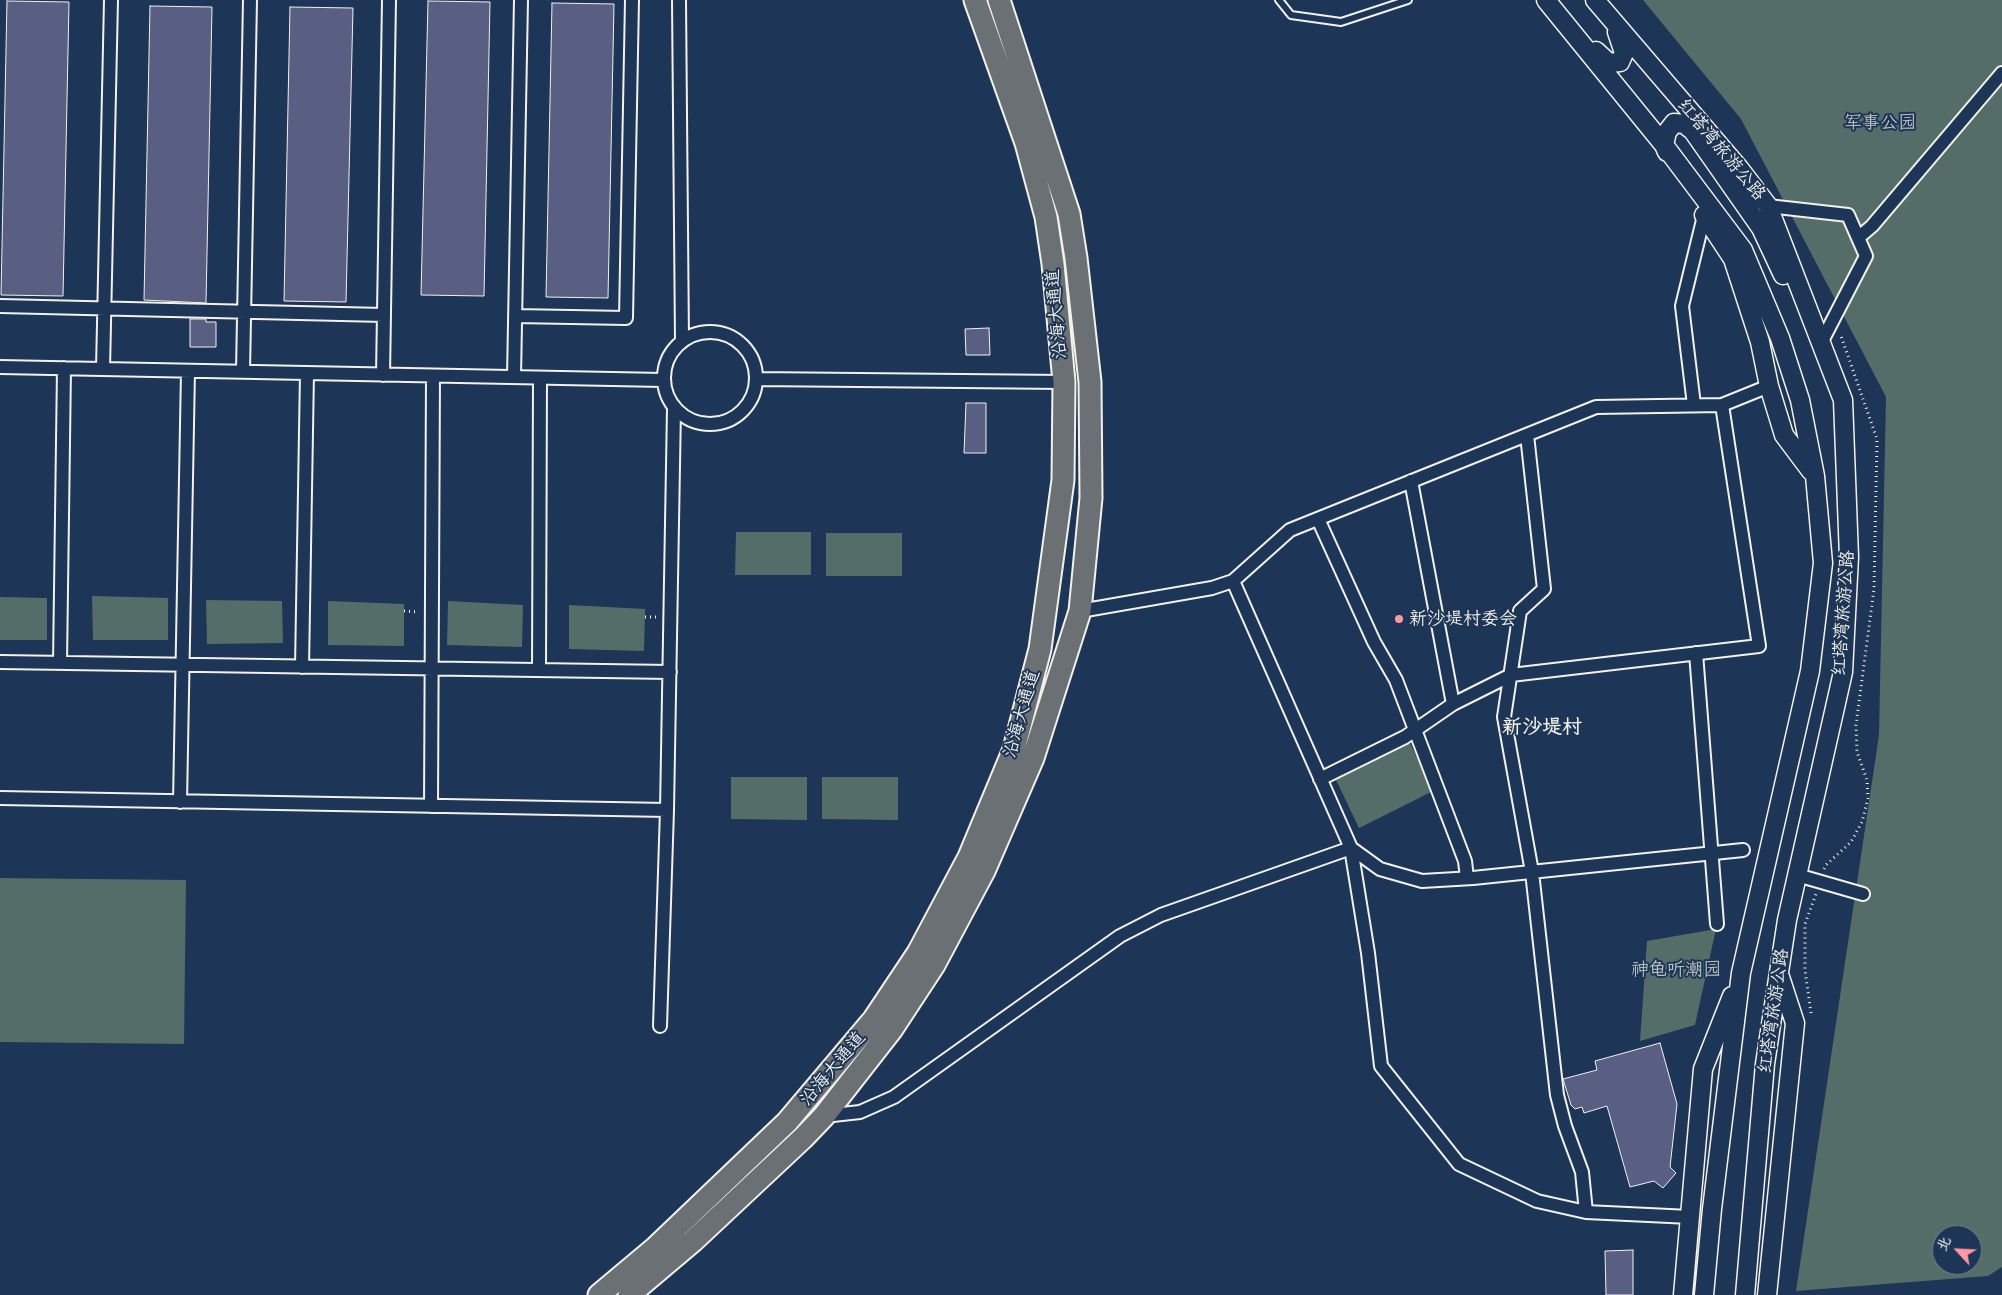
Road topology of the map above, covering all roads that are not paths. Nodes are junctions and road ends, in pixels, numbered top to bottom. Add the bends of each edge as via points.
1 (111, 0) edge
2 (250, 0) edge
3 (389, 0) edge
4 (521, 0) edge
5 (632, 0) edge
6 (679, 0) edge
7 (974, 0) edge
8 (999, 0) edge
9 (1279, 0) edge
10 (1408, 0) edge
11 (1546, 0) edge
12 (1555, 0) edge
13 (1595, 0) edge
14 (1615, 26) junction
15 (2002, 73) edge
16 (1664, 145) junction
17 (1768, 206) junction
18 (1704, 216) junction
19 (1858, 238) junction
20 (0, 306) edge
21 (105, 309) junction
22 (1809, 311) junction
23 (244, 312) junction
24 (384, 315) junction
25 (515, 316) junction
26 (1822, 340) junction
27 (682, 341) junction
28 (0, 367) edge
29 (64, 368) junction
30 (103, 369) junction
31 (188, 371) junction
32 (243, 371) junction
33 (308, 373) junction
34 (383, 375) junction
35 (433, 376) junction
36 (514, 377) junction
37 (540, 378) junction
38 (756, 379) junction
39 (663, 380) junction
40 (1064, 382) junction
41 (1090, 382) junction
42 (1768, 386) junction
43 (1694, 405) junction
44 (1722, 405) junction
45 (674, 408) junction
46 (1526, 435) junction
47 (1815, 476) junction
48 (1411, 482) junction
49 (1318, 519) junction
50 (1233, 581) junction
51 (1080, 610) junction
52 (1696, 653) junction
53 (0, 662) edge
54 (60, 663) junction
55 (183, 665) junction
56 (302, 667) junction
57 (431, 669) junction
58 (539, 670) junction
59 (670, 672) junction
60 (1511, 675) junction
61 (1027, 699) junction
62 (1453, 704) junction
63 (1050, 706) junction
64 (1415, 729) junction
65 (1320, 779) junction
66 (0, 798) edge
67 (180, 802) junction
68 (431, 806) junction
69 (667, 810) junction
70 (1351, 848) junction
71 (1743, 850) dead end
72 (1712, 854) junction
73 (1532, 872) junction
74 (1797, 875) junction
75 (1467, 878) junction
76 (1863, 894) dead end
77 (1717, 924) dead end
78 (1741, 973) junction
79 (1779, 974) junction
80 (660, 1026) dead end
81 (824, 1116) junction
82 (1586, 1212) junction
83 (1690, 1218) junction
84 (599, 1295) edge
85 (629, 1295) edge
86 (1683, 1295) edge
87 (1704, 1295) edge
88 (1745, 1295) edge
89 (1767, 1295) edge

1 - 21 street
2 - 23 street
3 - 24 street
4 - 25 street
5 - 25 street via 626,318
6 - 27 street
7 - 40 highway, 沿海大通道 via 1026,143 1046,217
8 - 41 highway, 沿海大通道 via 1069,214
9 - 10 lane via 1291,15 1341,22
11 - 16 main road
12 - 14 main road via 1609,63 1620,62 1624,53
13 - 14 main road, 红塔湾旅游公路
14 - 17 main road, 红塔湾旅游公路 via 1739,168
15 - 19 street via 1872,226
16 - 18 main road via 1674,172
16 - 22 main road via 1667,132 1674,124 1684,124 1693,131 1761,228 1794,299
16 - 47 main road via 1742,250 1780,338 1800,400
17 - 19 street via 1848,215
17 - 22 main road, 红塔湾旅游公路
18 - 42 main road via 1733,259 1760,342
18 - 43 street via 1682,306
19 - 26 street via 1866,256
20 - 21 street
21 - 23 street
21 - 30 street
22 - 26 main road, 红塔湾旅游公路
23 - 24 street
23 - 32 street
24 - 34 street
25 - 36 street
26 - 74 main road, 红塔湾旅游公路 via 1843,400 1850,557 1843,672
27 - 38 street via 709,331 724,333 738,340 748,351
27 - 39 street via 671,352
28 - 29 street
29 - 30 street
29 - 54 street
30 - 31 street
31 - 32 street
31 - 55 street
32 - 33 street
33 - 34 street
33 - 56 street
34 - 35 street
35 - 36 street
35 - 57 street
36 - 37 street
37 - 39 street
37 - 58 street
38 - 40 street
38 - 45 street via 753,395 732,419 717,424 701,424
39 - 45 street via 666,395
40 - 41 highway
40 - 61 highway, 沿海大通道 via 1063,480 1040,648
41 - 51 highway, 沿海大通道 via 1091,498
42 - 44 street
42 - 47 main road via 1784,435
43 - 44 street
43 - 46 street via 1596,407
44 - 52 street via 1759,646
45 - 59 street
46 - 48 street
46 - 60 street via 1544,589 1520,611
47 - 78 main road via 1823,563 1810,671
48 - 49 street
48 - 62 street
49 - 50 street via 1290,530
49 - 64 street via 1374,642 1396,680
50 - 51 street via 1212,588
50 - 65 street
51 - 63 highway, 沿海大通道
52 - 60 street
52 - 72 street
53 - 54 street
54 - 55 street
55 - 56 street
55 - 67 street
56 - 57 street
57 - 58 street
57 - 68 street
58 - 59 street
59 - 69 street
60 - 62 street
60 - 73 street via 1504,717
61 - 63 highway
61 - 84 highway, 沿海大通道 via 1014,749 969,857 918,953 874,1019 787,1122 655,1248
62 - 64 street
63 - 81 highway, 沿海大通道 via 1033,758 984,871 934,965 892,1030
64 - 65 street
64 - 75 street via 1465,861
65 - 70 street
66 - 67 street
67 - 68 street
68 - 69 street
69 - 80 street
70 - 75 street via 1380,869 1422,880
70 - 81 street via 1161,915 1120,936 894,1098 860,1112
70 - 82 street via 1368,953 1381,1066 1459,1164 1537,1201
71 - 72 street
72 - 73 street
72 - 77 street
73 - 75 street
73 - 82 street via 1557,1095 1582,1172
74 - 76 street
74 - 79 main road, 红塔湾旅游公路
78 - 83 main road via 1703,1069
78 - 87 main road
79 - 88 main road, 红塔湾旅游公路 via 1765,1064
79 - 89 main road via 1795,1023
81 - 85 highway, 沿海大通道 via 694,1242
82 - 83 street
83 - 86 main road

